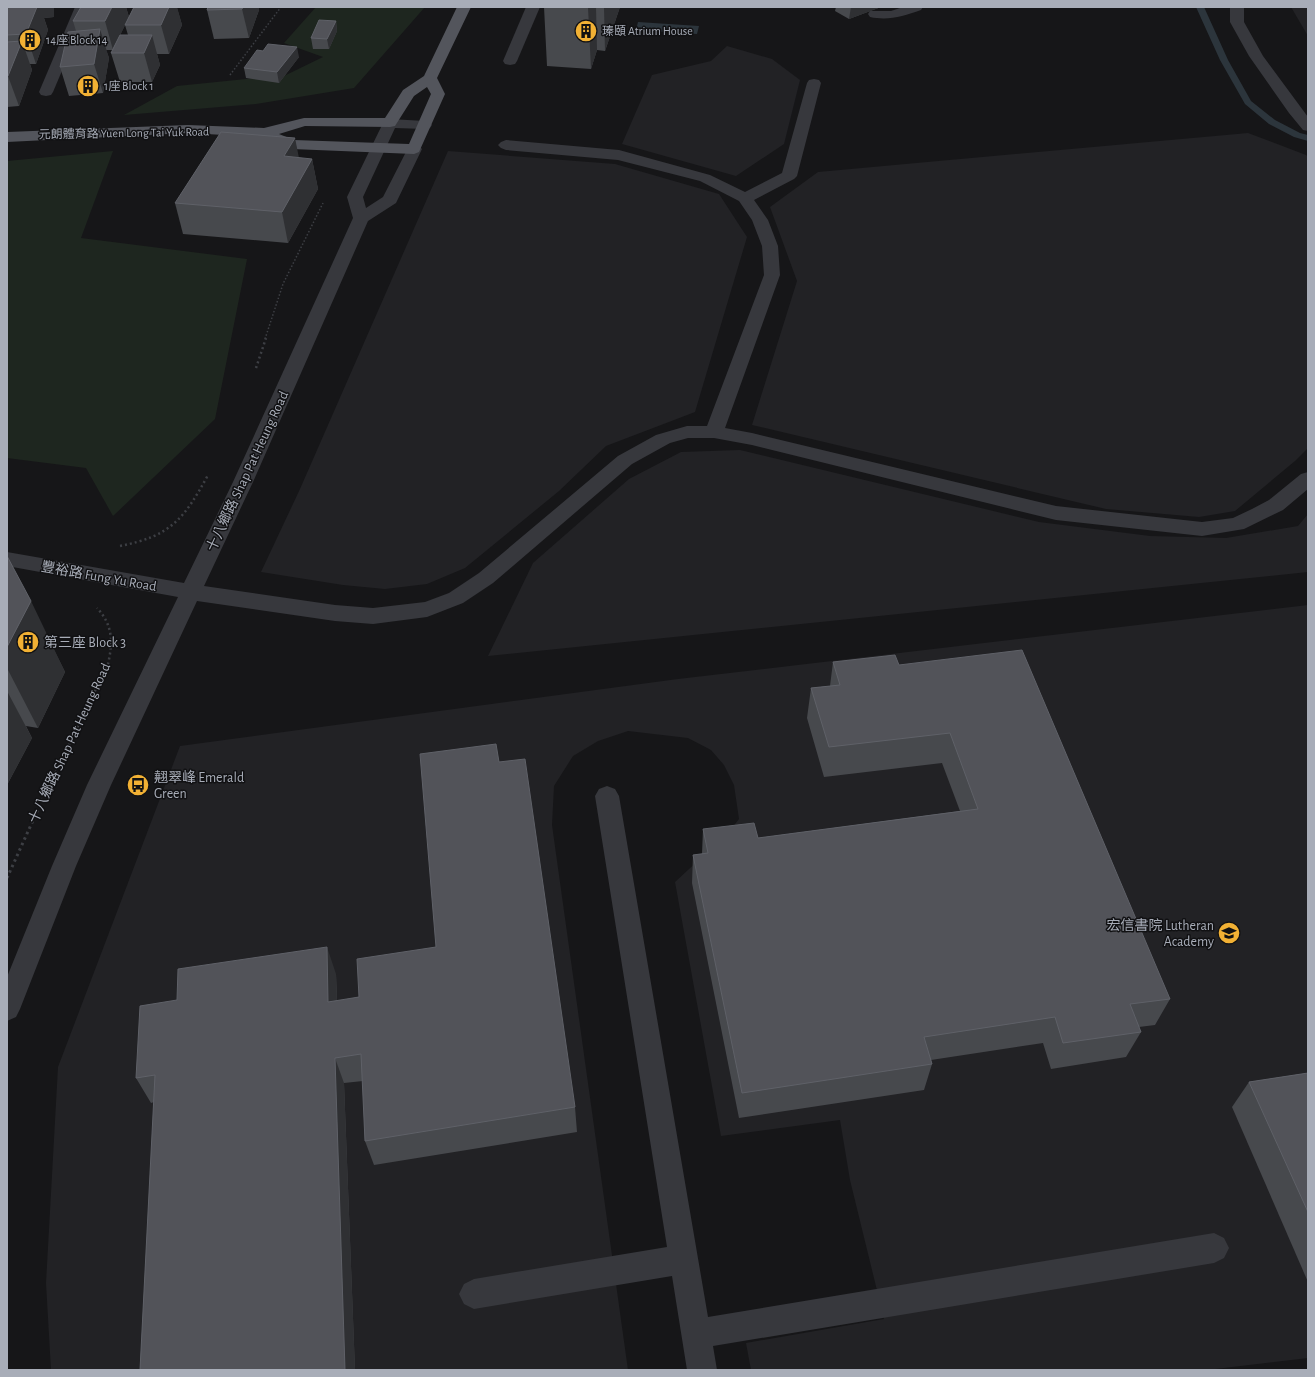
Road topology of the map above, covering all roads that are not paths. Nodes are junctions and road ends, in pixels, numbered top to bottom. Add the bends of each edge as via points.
1 (82, 7) edge
2 (464, 7) edge
3 (533, 7) edge
4 (916, 7) edge
5 (1237, 7) edge
6 (875, 14) dead end
7 (510, 61) dead end
8 (430, 78) junction
9 (814, 84) dead end
10 (46, 92) dead end
11 (390, 123) junction
12 (425, 125) junction
13 (1308, 127) edge
14 (264, 133) junction
15 (7, 137) edge
16 (506, 145) dead end
17 (378, 148) junction
18 (414, 149) junction
19 (745, 198) junction
20 (361, 218) junction
21 (714, 432) junction
22 (1308, 479) edge
23 (7, 559) edge
24 (190, 592) junction
25 (607, 796) dead end
26 (7, 1009) edge
27 (1214, 1248) dead end
28 (683, 1259) junction
29 (474, 1294) dead end
30 (696, 1334) junction
31 (702, 1370) edge

1 - 10 street
2 - 8 main road
3 - 7 street
4 - 6 street via 892,15
5 - 13 street via 1237,22 1256,56
8 - 11 main road via 408,93
8 - 12 main road via 438,94
9 - 19 street via 789,176
11 - 12 street, 元朗體育路 Yuen Long Tai Yuk Road
11 - 14 main road, 元朗體育路 Yuen Long Tai Yuk Road via 304,122
11 - 17 street
12 - 18 main road
14 - 15 main road, 元朗體育路 Yuen Long Tai Yuk Road via 167,130
14 - 17 main road, 元朗體育路 Yuen Long Tai Yuk Road via 292,144
16 - 19 street via 619,155 705,178
17 - 18 main road, 元朗體育路 Yuen Long Tai Yuk Road
17 - 20 street via 355,197
18 - 20 street via 390,200
19 - 21 street via 760,220 770,246 772,275
20 - 24 street, 十八鄉路 Shap Pat Heung Road via 243,482
21 - 22 street, 豐裕路 Fung Yu Road via 1056,513 1202,529 1237,524 1259,514 1276,505
21 - 24 street, 豐裕路 Fung Yu Road via 687,432 663,439 625,460 486,578 456,598 427,609 374,616 335,613
23 - 24 street, 豐裕路 Fung Yu Road
24 - 26 street, 十八鄉路 Shap Pat Heung Road via 99,785
25 - 28 street
27 - 30 street
28 - 29 street
28 - 30 street
30 - 31 street

